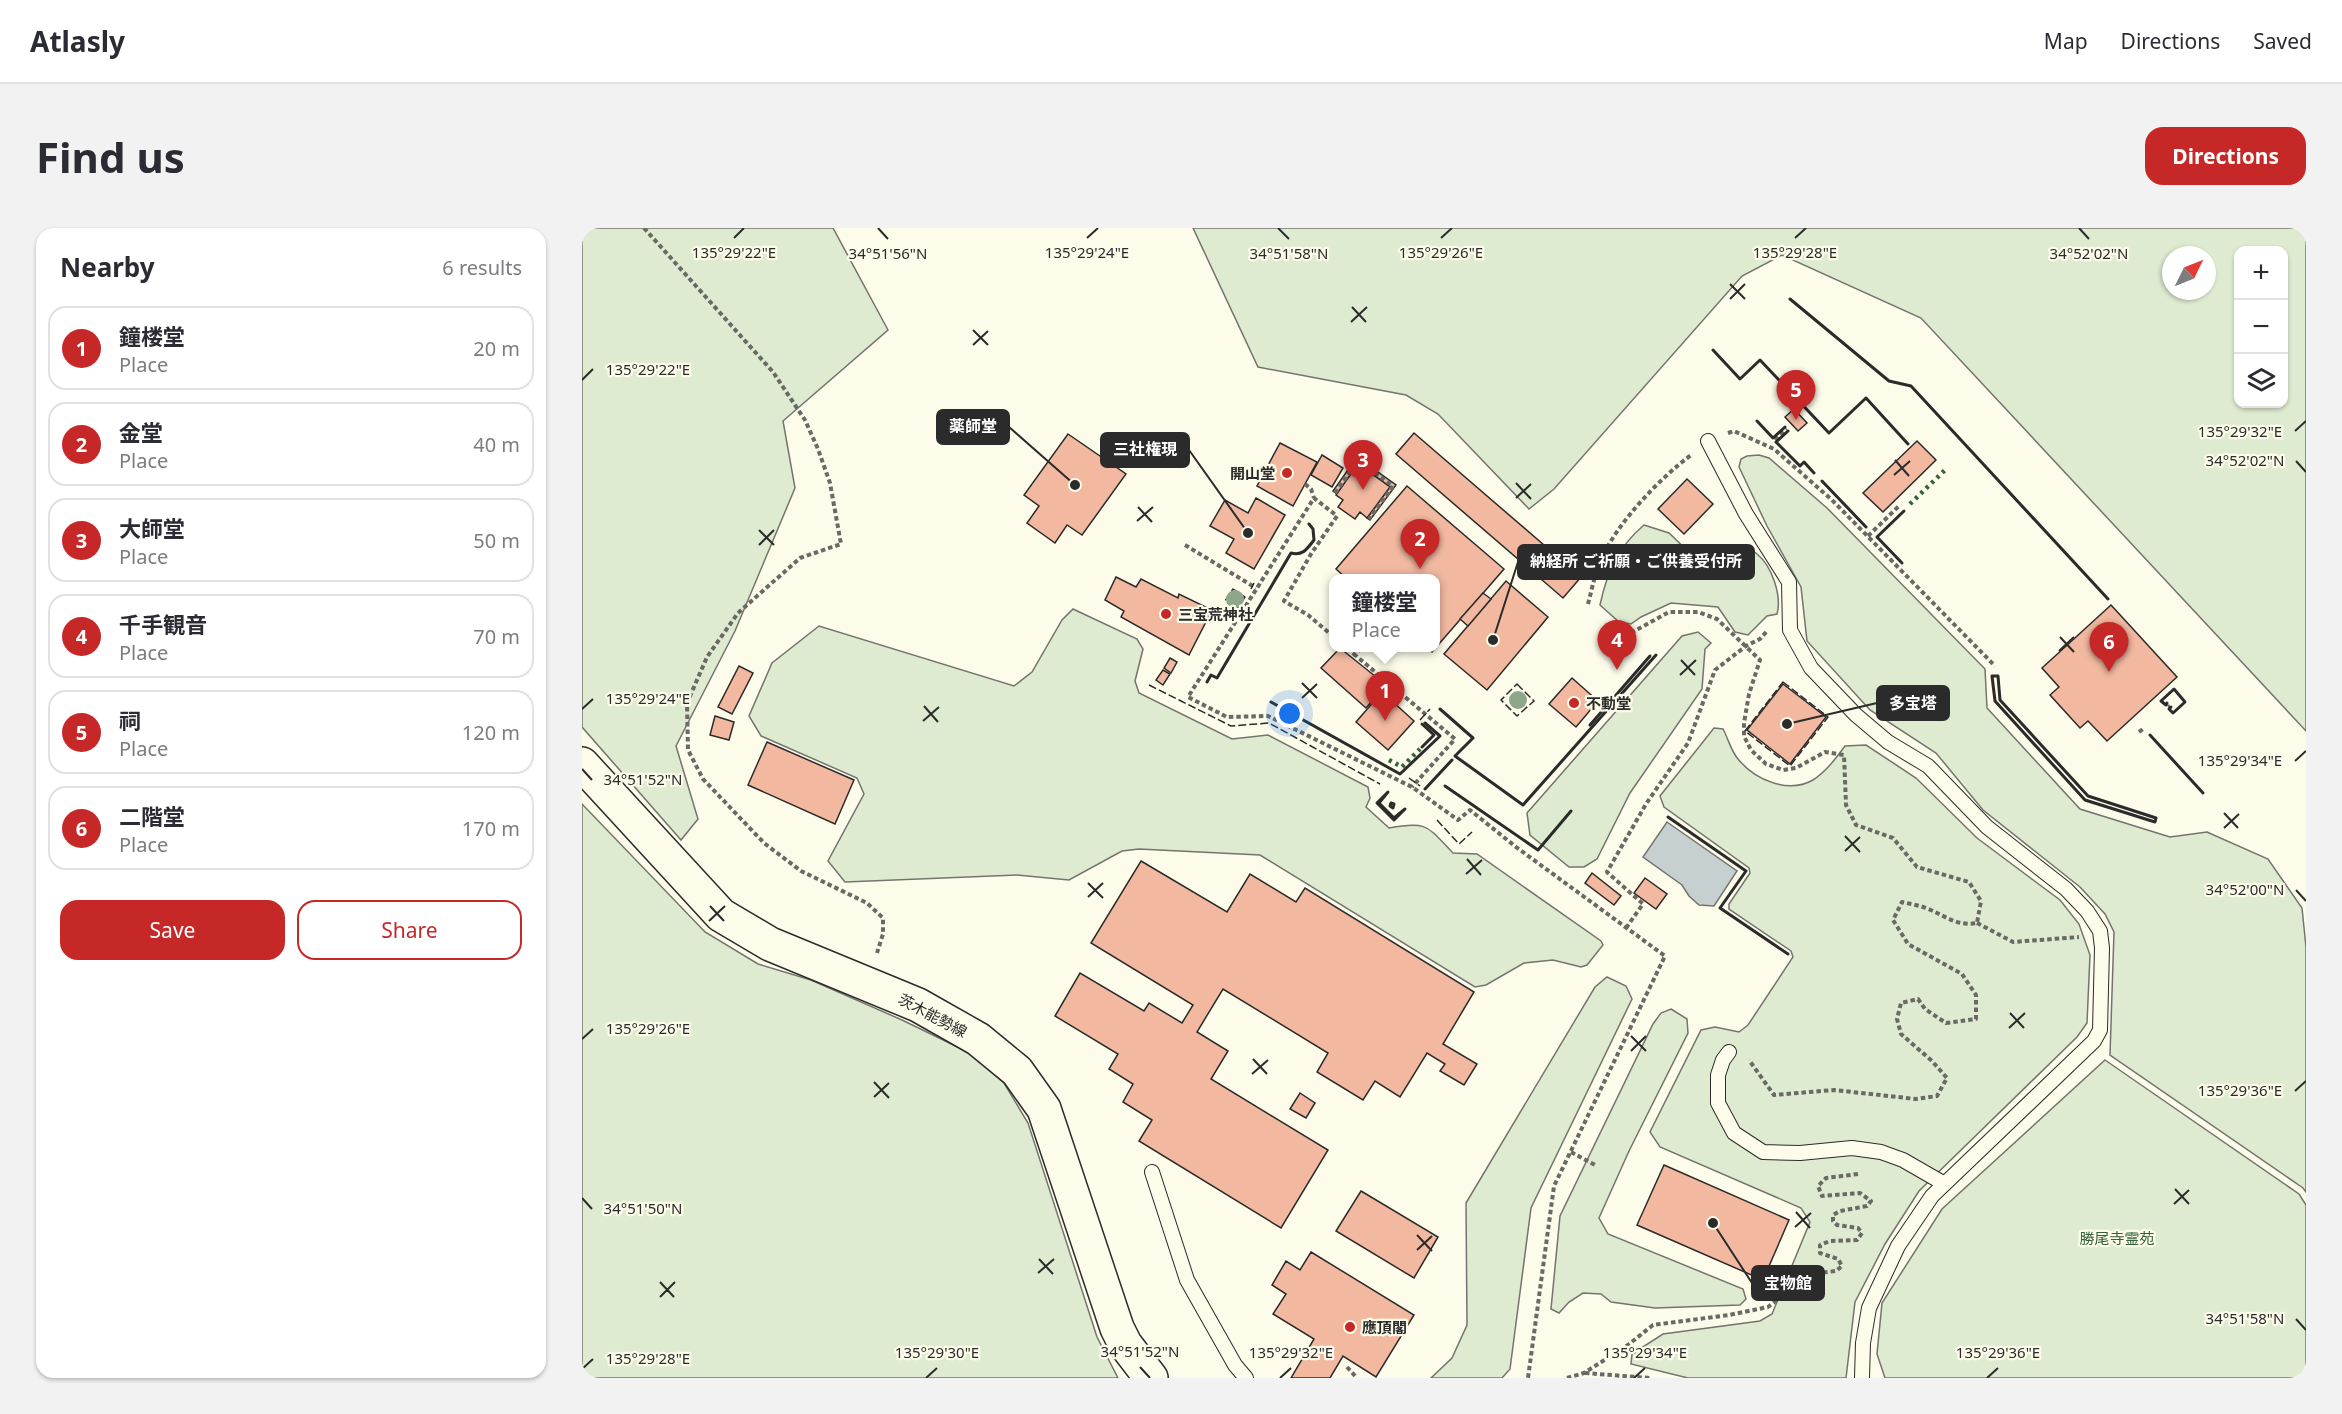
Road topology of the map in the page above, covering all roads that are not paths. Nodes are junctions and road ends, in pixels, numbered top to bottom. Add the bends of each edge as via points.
1 (1708, 441) dead end
2 (582, 764) edge
3 (1729, 1052) road end
4 (1152, 1172) dead end
5 (1943, 1184) junction
6 (1151, 1378) edge
7 (1246, 1378) edge
8 (1862, 1378) edge

1 - 5 lane via 1746,514 1789,582 1791,630 1811,669 1856,715 1888,742 1928,766 1987,827 2066,889 2100,932 2100,1030 2094,1041
2 - 6 main road, 茨木能勢線 via 721,915 770,944 918,1005 978,1039 1017,1071 1044,1109 1117,1328
3 - 5 lane via 1718,1075 1718,1103 1734,1133 1763,1152 1852,1148 1881,1152
4 - 7 lane via 1187,1280
5 - 8 lane via 1898,1246 1869,1308

